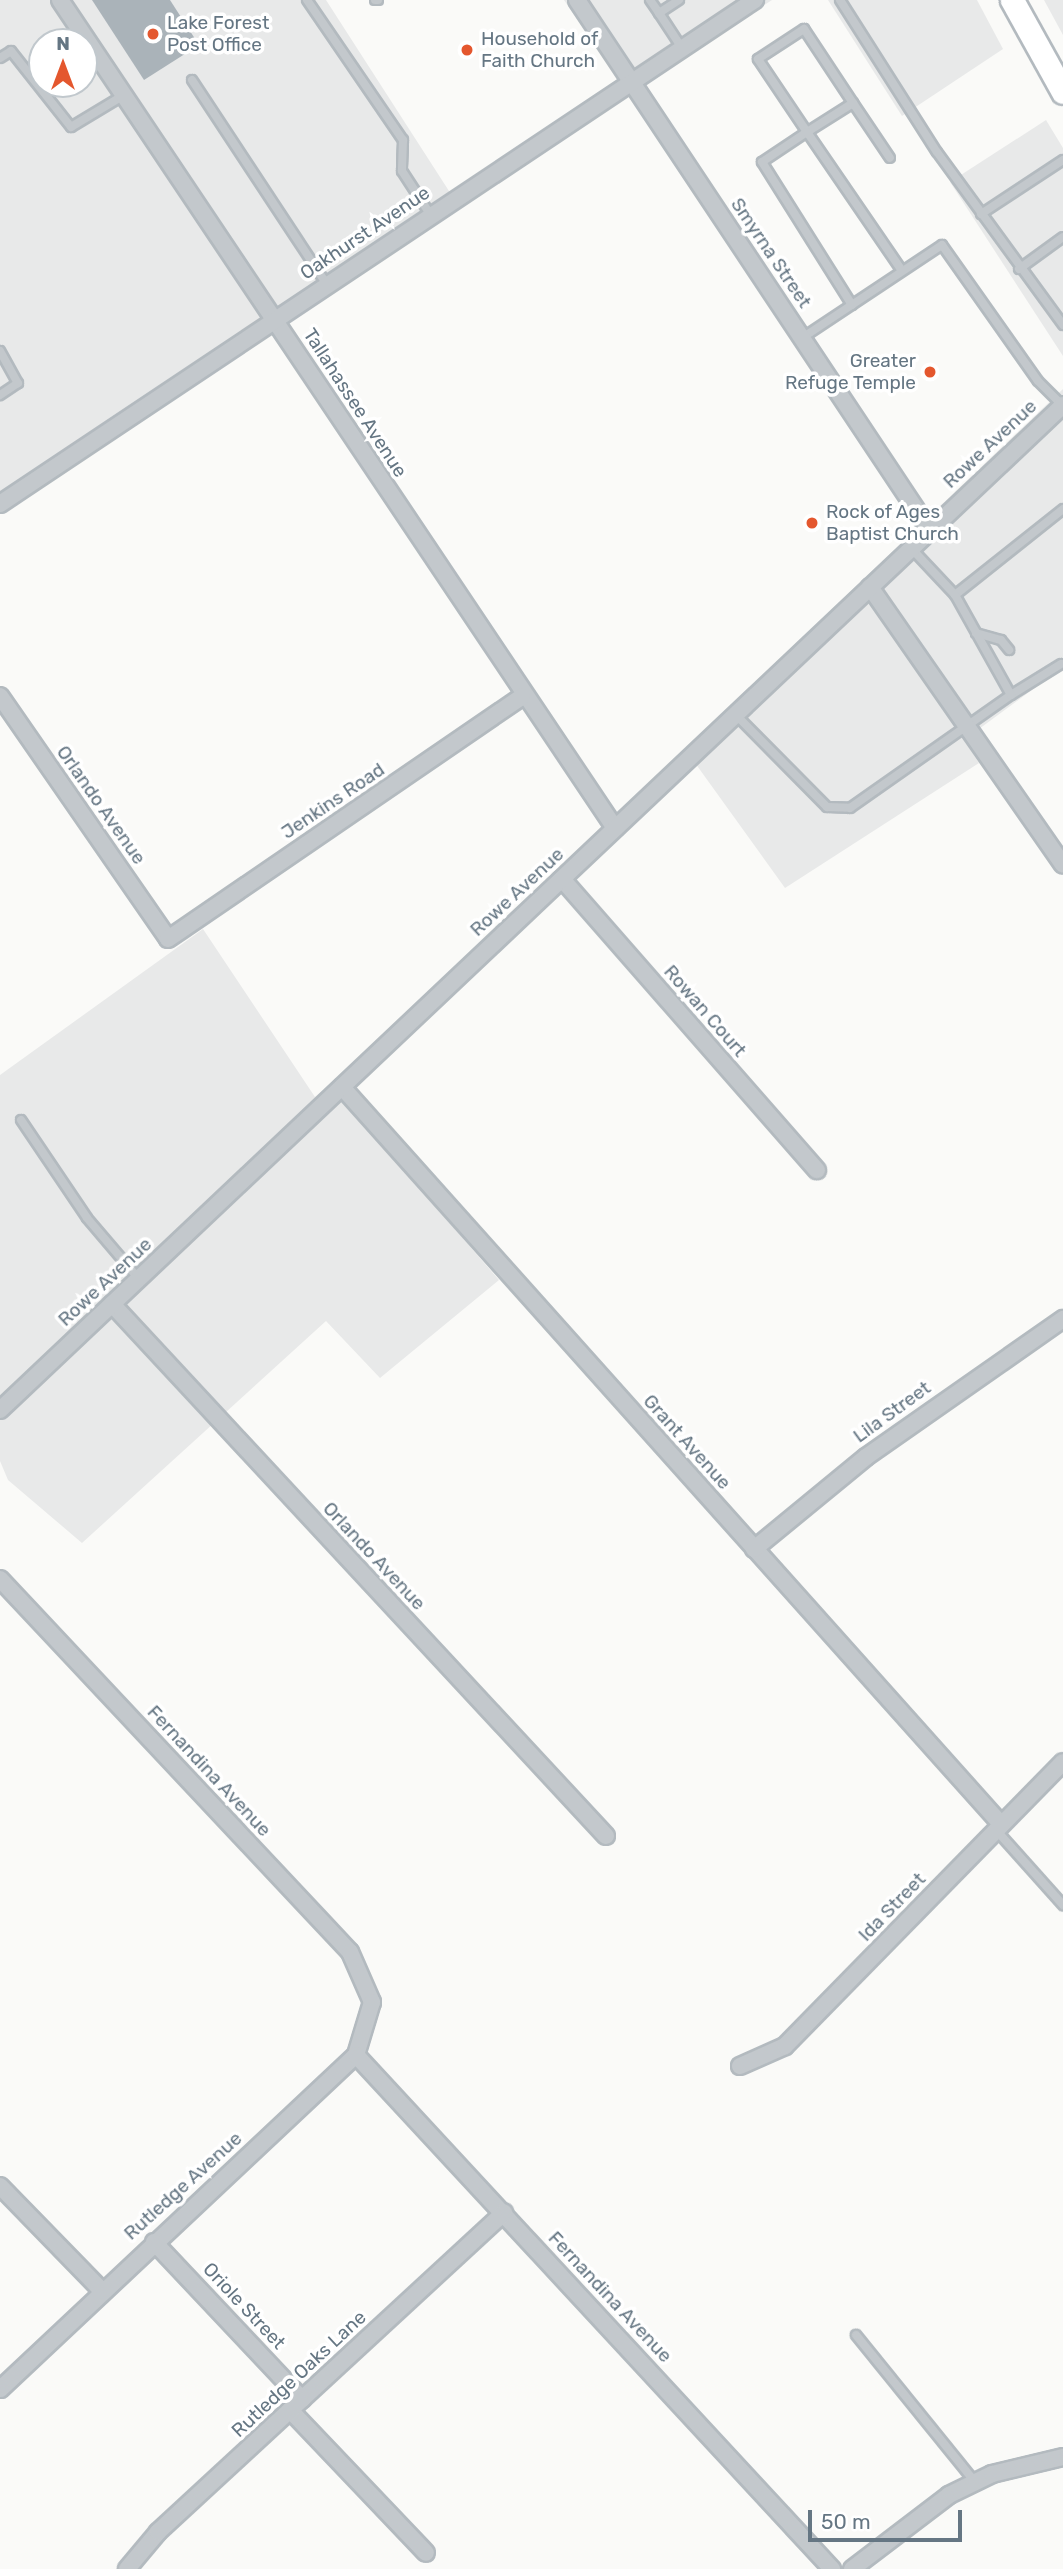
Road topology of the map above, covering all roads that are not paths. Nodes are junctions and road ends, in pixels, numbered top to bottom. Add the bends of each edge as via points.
1 (60, 0) edge
2 (307, 0) edge
3 (578, 0) edge
4 (650, 0) edge
5 (679, 0) edge
6 (755, 0) edge
7 (840, 0) edge
8 (1012, 0) edge
9 (659, 13) junction
10 (682, 48) junction
11 (0, 58) edge
12 (192, 80) dead end
13 (632, 82) junction
14 (1063, 92) edge
15 (124, 96) junction
16 (853, 103) junction
17 (807, 132) junction
18 (890, 158) dead end
19 (1063, 160) edge
20 (430, 214) junction
21 (981, 214) junction
22 (1063, 237) edge
23 (1019, 269) junction
24 (902, 271) junction
25 (327, 285) junction
26 (852, 304) junction
27 (275, 320) junction
28 (1063, 325) edge
29 (802, 338) junction
30 (0, 351) edge
31 (0, 395) edge
32 (1063, 405) edge
33 (0, 504) edge
34 (1063, 509) edge
35 (929, 529) junction
36 (910, 547) junction
37 (870, 587) junction
38 (955, 595) junction
39 (976, 633) junction
40 (1009, 650) dead end
41 (1061, 664) dead end
42 (1026, 674) dead end
43 (1032, 681) junction
44 (1011, 695) junction
45 (0, 696) edge
46 (522, 697) junction
47 (736, 715) junction
48 (967, 722) junction
49 (615, 828) junction
50 (1063, 865) edge
51 (562, 879) junction
52 (168, 939) joint
53 (342, 1087) junction
54 (21, 1120) dead end
55 (817, 1170) dead end
56 (139, 1279) junction
57 (112, 1304) junction
58 (1063, 1319) edge
59 (0, 1410) edge
60 (754, 1549) junction
61 (0, 1579) edge
62 (1063, 1762) edge
63 (998, 1827) junction
64 (606, 1836) dead end
65 (1063, 1905) edge
66 (356, 2055) junction
67 (740, 2066) dead end
68 (0, 2186) edge
69 (504, 2213) junction
70 (154, 2242) junction
71 (102, 2291) junction
72 (856, 2335) dead end
73 (0, 2389) edge
74 (296, 2405) junction
75 (1063, 2457) edge
76 (975, 2482) junction
77 (426, 2553) dead end
78 (127, 2569) edge
79 (832, 2569) edge
80 (852, 2569) edge

1 - 15 street, Tallahassee Avenue
2 - 20 lane via 403,140 402,170
3 - 13 street, Smyrna Street
4 - 9 lane
5 - 9 lane
6 - 10 street, Oakhurst Avenue
7 - 21 lane
8 - 14 main road
9 - 10 lane
10 - 13 street, Oakhurst Avenue
11 - 15 lane via 11,51 71,127
12 - 25 lane
13 - 20 street, Oakhurst Avenue
13 - 29 street, Smyrna Street
15 - 27 street, Tallahassee Avenue
16 - 17 lane
16 - 17 lane via 804,29 758,59
16 - 18 lane
17 - 24 lane
17 - 26 lane via 761,162
19 - 21 lane
20 - 25 street, Oakhurst Avenue
21 - 23 lane
22 - 23 lane
23 - 28 lane
24 - 26 lane
24 - 32 lane via 942,245 1038,381
25 - 27 street, Oakhurst Avenue
26 - 29 lane
27 - 33 street, Oakhurst Avenue
27 - 46 street, Tallahassee Avenue
29 - 35 street, Smyrna Street
30 - 31 lane via 18,383
32 - 35 street, Rowe Avenue
34 - 38 lane
35 - 36 street, Rowe Avenue
36 - 37 street, Rowe Avenue
36 - 38 lane
37 - 47 street, Rowe Avenue
37 - 48 street
38 - 39 lane
39 - 40 lane via 1001,640
39 - 44 lane
41 - 43 lane
42 - 43 lane
43 - 44 lane
44 - 48 lane
45 - 52 street, Orlando Avenue
46 - 49 street, Tallahassee Avenue
46 - 52 street, Jenkins Road
47 - 48 lane via 838,812
47 - 49 street, Rowe Avenue
48 - 50 street
49 - 51 street, Rowe Avenue
51 - 53 street, Rowe Avenue
51 - 55 street, Rowan Court
53 - 56 street, Rowe Avenue
53 - 60 street, Grant Avenue
54 - 56 lane via 87,1218
56 - 57 street, Rowe Avenue
57 - 59 street, Rowe Avenue
57 - 64 street, Orlando Avenue
58 - 60 street, Lila Street via 866,1457
60 - 63 street, Grant Avenue
61 - 66 street, Fernandina Avenue via 350,1952 372,2002
62 - 63 street, Ida Street
63 - 65 lane
63 - 67 street, Ida Street via 785,2046
66 - 69 street, Fernandina Avenue
66 - 70 street, Rutledge Avenue
68 - 71 street
69 - 74 street, Rutledge Oaks Lane
69 - 79 street, Fernandina Avenue
70 - 71 street, Rutledge Avenue
70 - 74 street, Oriole Street
71 - 73 street, Rutledge Avenue
72 - 76 lane
74 - 77 street, Oriole Street
74 - 78 street, Rutledge Oaks Lane
75 - 76 street
76 - 80 street via 901,2525

